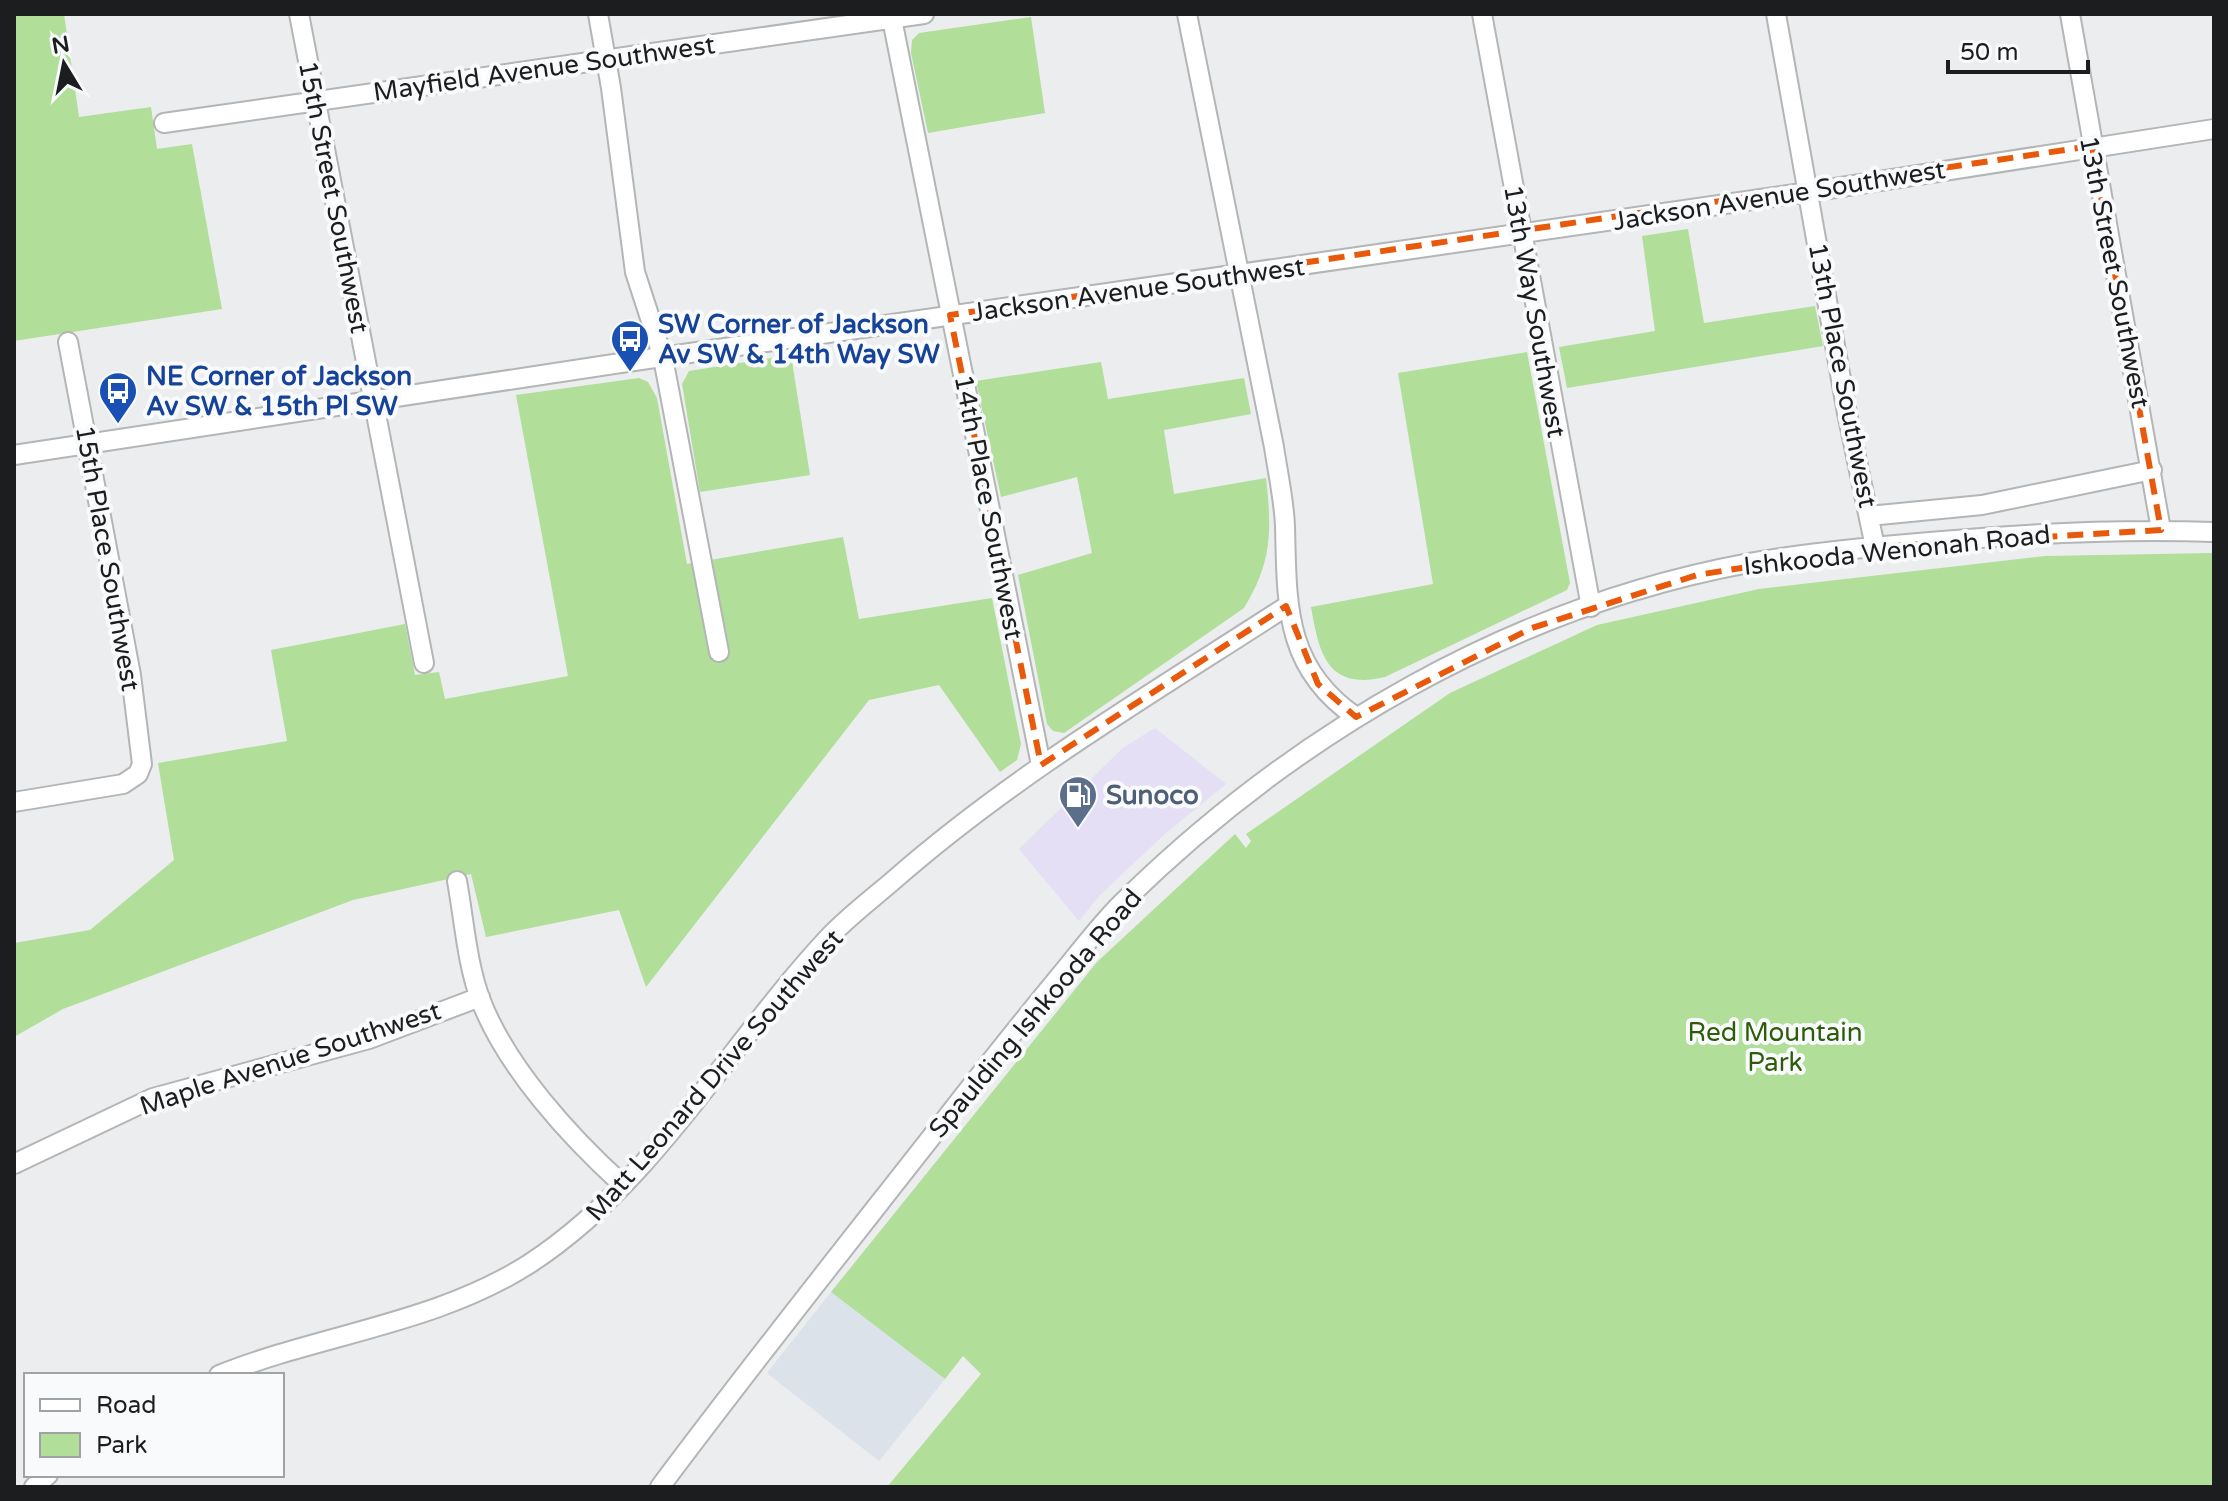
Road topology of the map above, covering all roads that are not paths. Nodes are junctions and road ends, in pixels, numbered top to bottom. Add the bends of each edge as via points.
1 (299, 14) edge
2 (598, 14) edge
3 (924, 14) edge
4 (1187, 14) edge
5 (1482, 14) edge
6 (1776, 14) edge
7 (2070, 14) edge
8 (891, 16) edge
9 (606, 59) junction
10 (315, 102) junction
11 (164, 123) dead end
12 (2214, 129) edge
13 (2092, 146) junction
14 (1809, 192) junction
15 (1520, 234) junction
16 (1239, 274) junction
17 (950, 315) junction
18 (68, 342) dead end
19 (663, 358) junction
20 (372, 401) junction
21 (88, 443) junction
22 (14, 455) edge
23 (2152, 470) junction
24 (1869, 516) junction
25 (2161, 530) junction
26 (2214, 532) edge
27 (1875, 547) junction
28 (1287, 606) junction
29 (1591, 607) junction
30 (719, 652) dead end
31 (424, 663) dead end
32 (1356, 717) junction
33 (1041, 765) junction
34 (14, 802) edge
35 (457, 881) dead end
36 (480, 997) junction
37 (14, 1164) edge
38 (623, 1185) junction
39 (224, 1373) edge
40 (660, 1487) edge

1 - 10 street, 15th Street Southwest
2 - 9 street
3 - 8 street, Mayfield Avenue Southwest
4 - 16 street
5 - 15 street, 13th Way Southwest
6 - 14 street, 13th Place Southwest
7 - 13 street, 13th Street Southwest
8 - 9 street, Mayfield Avenue Southwest
8 - 17 street, 14th Place Southwest
9 - 10 street, Mayfield Avenue Southwest
9 - 19 street via 635,272
10 - 11 street, Mayfield Avenue Southwest
10 - 20 street, 15th Street Southwest
12 - 13 street, Jackson Avenue Southwest
13 - 14 street, Jackson Avenue Southwest
13 - 23 street, 13th Street Southwest
14 - 15 street, Jackson Avenue Southwest
14 - 24 street, 13th Place Southwest
15 - 16 street, Jackson Avenue Southwest
15 - 29 street, 13th Way Southwest
16 - 17 street, Jackson Avenue Southwest
16 - 28 street via 1283,502
17 - 19 street, Jackson Avenue Southwest
17 - 33 street, 14th Place Southwest
18 - 21 street, 15th Place Southwest
19 - 20 street, Jackson Avenue Southwest
19 - 30 street
20 - 21 street, Jackson Avenue Southwest
20 - 31 street, 15th Street Southwest
21 - 22 street, Jackson Avenue Southwest
21 - 34 street, 15th Place Southwest via 142,764 123,784
23 - 24 street via 1982,505
23 - 25 street, 13th Street Southwest
24 - 27 street, 13th Place Southwest
25 - 26 street
25 - 27 street, Ishkooda Wenonah Road
27 - 29 street, Ishkooda Wenonah Road via 1750,563
28 - 32 street via 1296,642 1318,684
28 - 33 street, Matt Leonard Drive Southwest
29 - 32 street, Spaulding Ishkooda Road via 1479,651
32 - 40 street, Spaulding Ishkooda Road via 1218,815 1121,903 1019,1024
33 - 38 street, Matt Leonard Drive Southwest via 945,835 830,936
35 - 36 street
36 - 37 street, Maple Avenue Southwest via 369,1039 153,1098
36 - 38 street via 504,1050 526,1079
38 - 39 street, Matt Leonard Drive Southwest via 583,1226 485,1290

